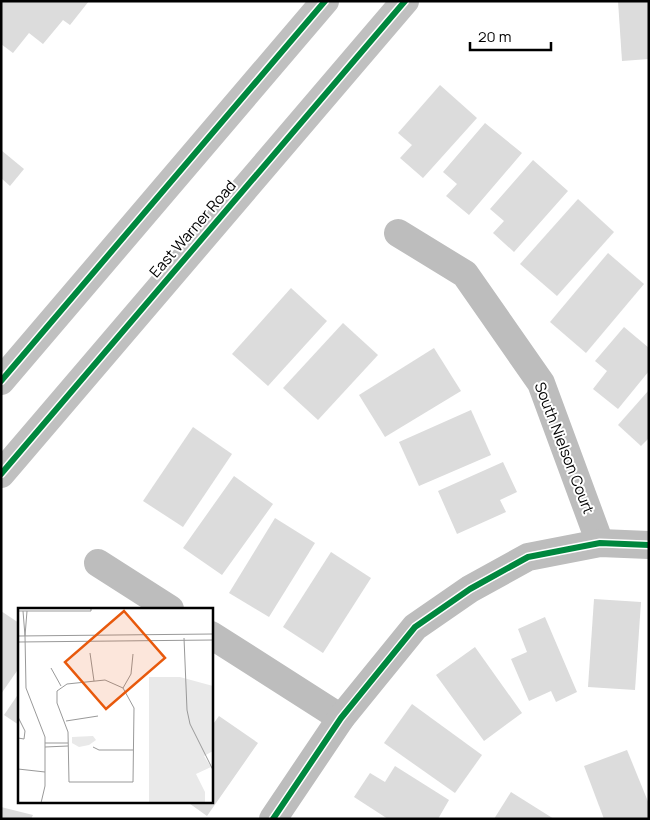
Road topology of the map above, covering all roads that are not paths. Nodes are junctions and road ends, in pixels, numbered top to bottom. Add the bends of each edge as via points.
1 (325, 1) edge
2 (405, 1) edge
3 (398, 233) dead end
4 (1, 381) edge
5 (1, 474) edge
6 (600, 542) junction
7 (649, 545) edge
8 (98, 563) dead end
9 (168, 608) edge
10 (212, 636) edge
11 (341, 718) junction
12 (273, 819) edge

1 - 4 main road
2 - 5 main road, East Warner Road
3 - 6 street, South Nielson Court via 465,274 541,383
6 - 7 street
6 - 11 street via 528,557 470,589 415,627
8 - 9 street
10 - 11 street
11 - 12 street

